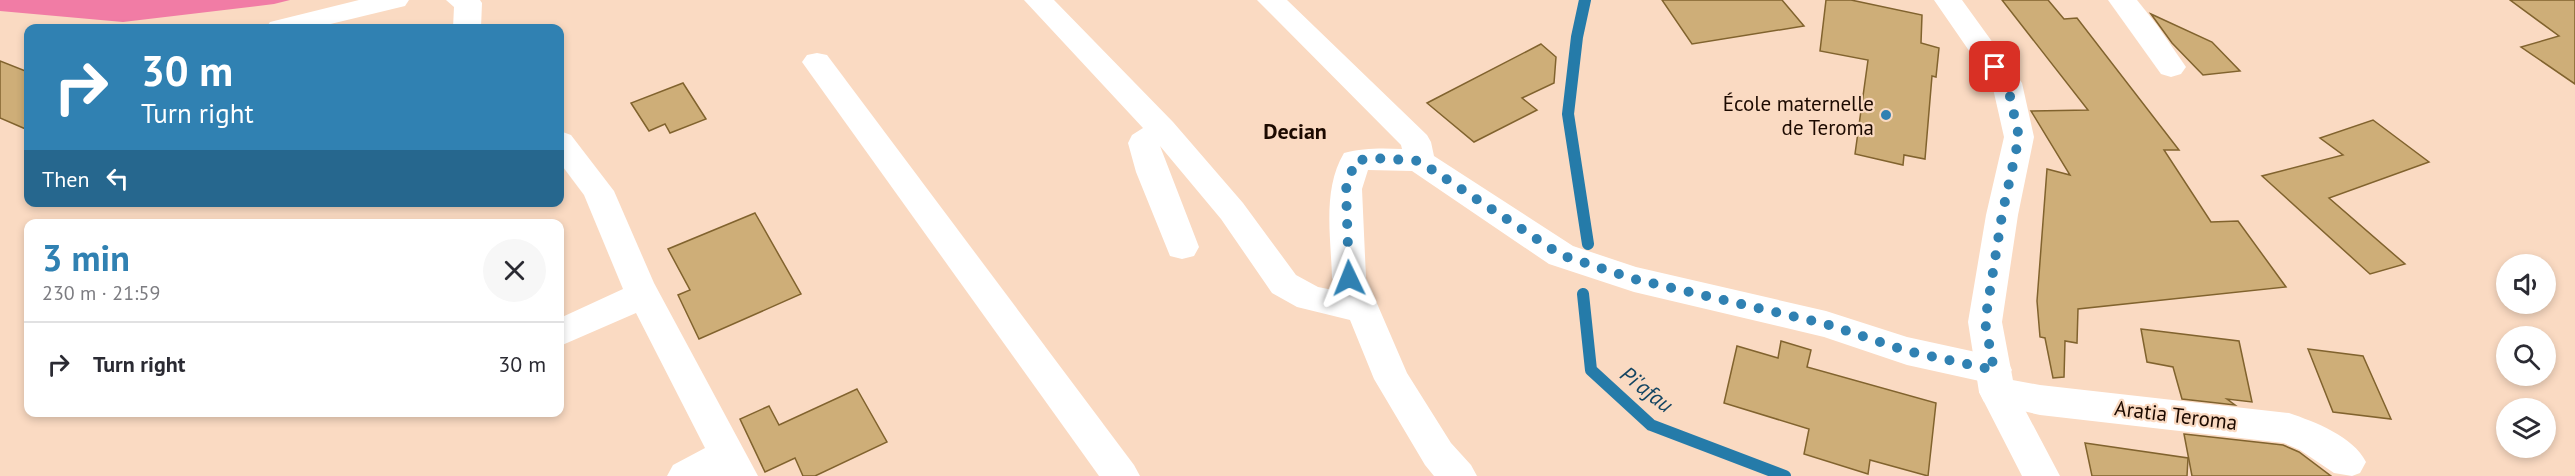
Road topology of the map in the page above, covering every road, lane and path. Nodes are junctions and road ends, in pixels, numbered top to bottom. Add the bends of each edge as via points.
1 (395, 0) edge
2 (460, 0) edge
3 (1038, 0) edge
4 (1271, 0) edge
5 (1948, 0) edge
6 (2122, 0) edge
7 (296, 24) edge
8 (467, 24) edge
9 (817, 62) dead end
10 (2171, 67) dead end
11 (1162, 129) junction
12 (564, 147) edge
13 (1419, 161) junction
14 (1182, 247) dead end
15 (644, 295) junction
16 (1362, 310) junction
17 (564, 331) edge
18 (1996, 381) junction
19 (2347, 462) dead end
20 (733, 466) edge
21 (686, 476) edge
22 (1121, 476) edge
23 (1458, 476) edge
24 (2041, 476) edge

1 - 7 street
2 - 8 street via 468,3
3 - 11 street
4 - 13 street via 1416,142
5 - 18 street via 2007,83 2019,137 1985,322
6 - 10 street
9 - 22 street
11 - 14 street via 1143,143
11 - 16 street via 1232,211 1284,284 1309,297
12 - 15 street via 598,191
13 - 16 street via 1355,161 1346,189 1349,278
13 - 18 street, Aratia Teroma via 1561,255 1634,279 1826,324
15 - 17 street
15 - 20 street
16 - 23 street via 1392,379 1438,454
18 - 19 street, Aratia Teroma via 2040,400 2289,428
18 - 24 street
20 - 21 street

